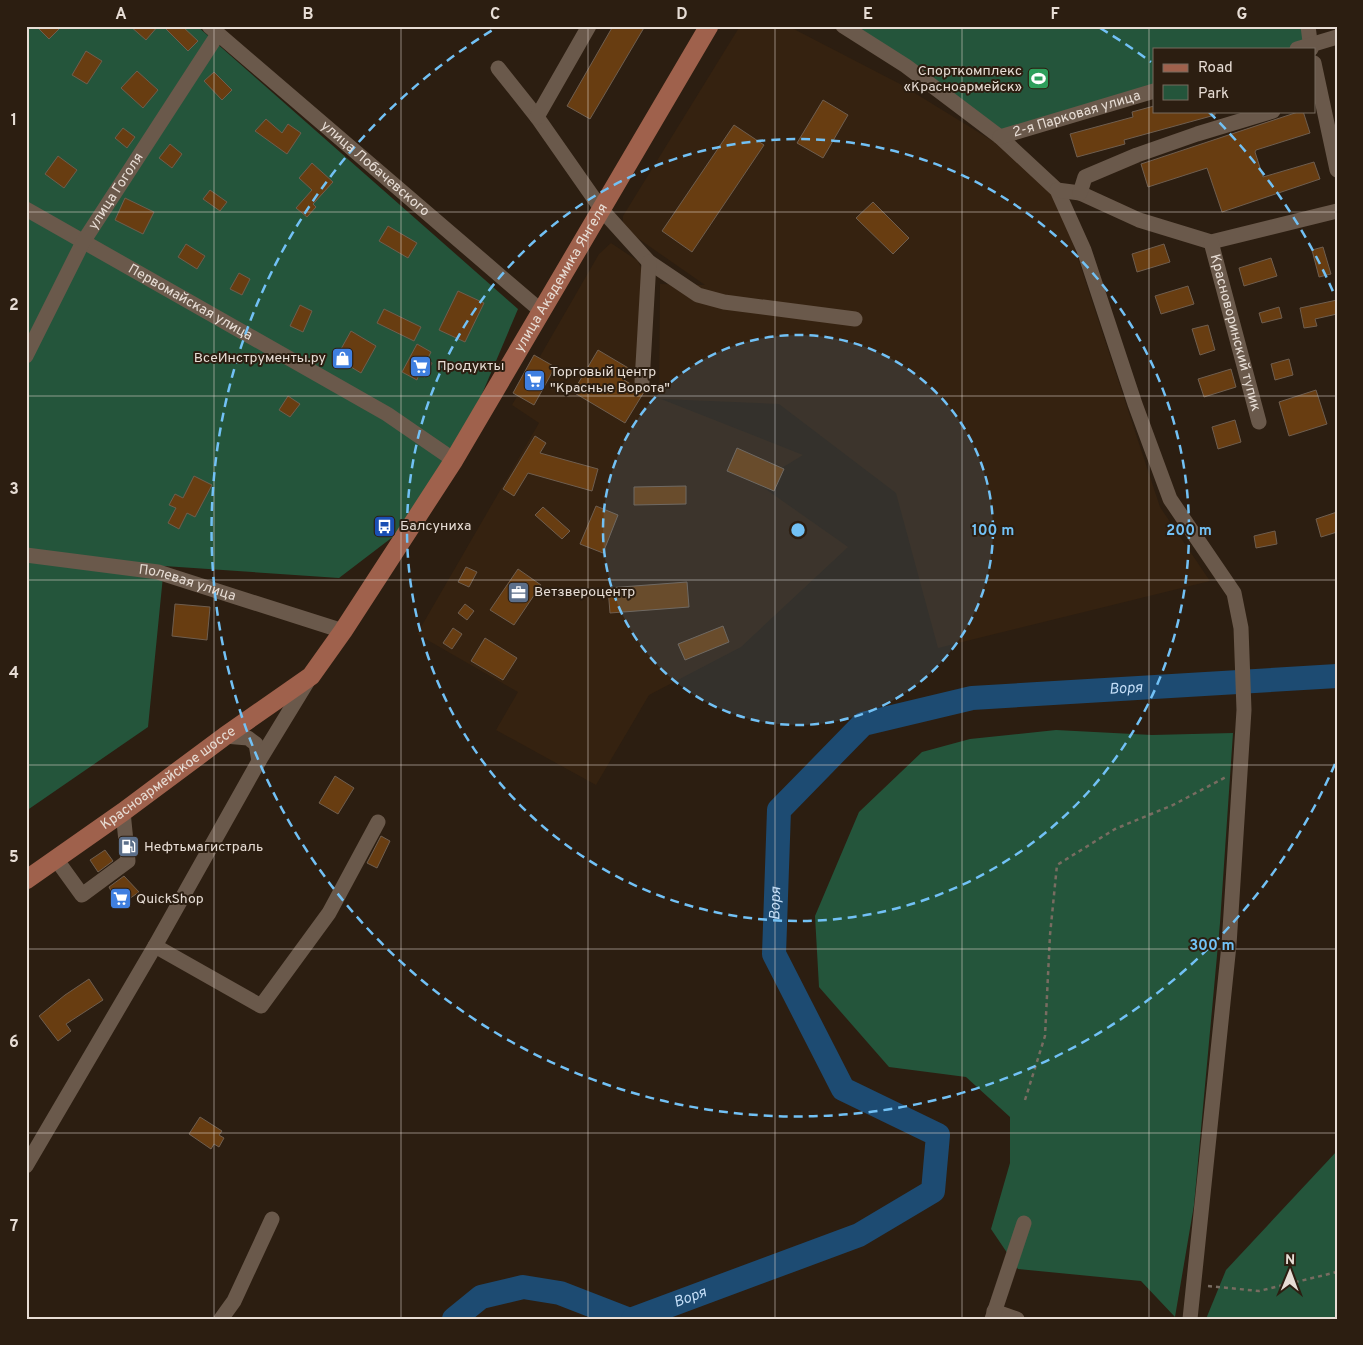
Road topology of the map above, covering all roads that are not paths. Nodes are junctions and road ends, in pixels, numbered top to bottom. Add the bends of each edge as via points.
1 (588, 26) edge
2 (709, 26) edge
3 (843, 26) edge
4 (1308, 26) edge
5 (213, 30) edge
6 (1337, 37) edge
7 (1306, 47) edge
8 (498, 68) dead end
9 (1316, 82) edge
10 (1153, 91) edge
11 (1318, 100) edge
12 (1270, 112) edge
13 (536, 117) junction
14 (1000, 137) junction
15 (1337, 170) edge
16 (1057, 190) junction
17 (1080, 192) junction
18 (26, 209) edge
19 (602, 210) junction
20 (1337, 211) edge
21 (83, 242) junction
22 (1211, 242) junction
23 (649, 262) junction
24 (540, 310) junction
25 (856, 319) dead end
26 (26, 356) edge
27 (642, 382) dead end
28 (1259, 422) dead end
29 (454, 460) junction
30 (26, 555) edge
31 (343, 630) junction
32 (311, 676) junction
33 (225, 736) junction
34 (259, 761) junction
35 (123, 812) junction
36 (378, 822) dead end
37 (56, 860) junction
38 (26, 880) edge
39 (155, 946) junction
40 (26, 1166) edge
41 (272, 1219) dead end
42 (1024, 1223) dead end
43 (993, 1315) edge
44 (221, 1319) edge
45 (1016, 1319) edge
46 (1190, 1319) edge

1 - 13 street
2 - 19 main road, улица Академика Янгеля
3 - 14 street via 906,66
4 - 7 street
5 - 21 street, улица Гоголя
5 - 24 street, улица Лобачевского
6 - 7 street
8 - 13 street
9 - 11 street
10 - 14 street, 2-я Парковая улица
11 - 15 street
12 - 17 street via 1137,155 1085,177
13 - 19 street
14 - 16 street
16 - 17 street
16 - 46 street via 1084,250 1170,499 1234,593 1241,628 1244,710 1229,945
17 - 22 street via 1139,220
18 - 21 street, Первомайская улица
19 - 23 street
19 - 24 main road, улица Академика Янгеля
20 - 22 street
21 - 26 street, улица Гоголя
21 - 29 street, Первомайская улица via 387,414
22 - 28 street, Красноворинский тупик
23 - 25 street via 698,295 724,302
23 - 27 street
24 - 29 main road, улица Академика Янгеля
29 - 31 main road, улица Академика Янгеля
30 - 31 street, Полевая улица via 158,572
31 - 32 main road, улица Академика Янгеля
32 - 33 main road, Красноармейское шоссе
32 - 34 street
33 - 34 street via 239,736 252,741 256,744
33 - 35 main road, Красноармейское шоссе
34 - 39 street
35 - 37 main road, Красноармейское шоссе
35 - 37 street via 128,861 82,895
36 - 39 street via 329,913 261,1006
37 - 38 main road, Красноармейское шоссе
39 - 40 street
41 - 44 street via 234,1302
42 - 43 street
43 - 45 street

